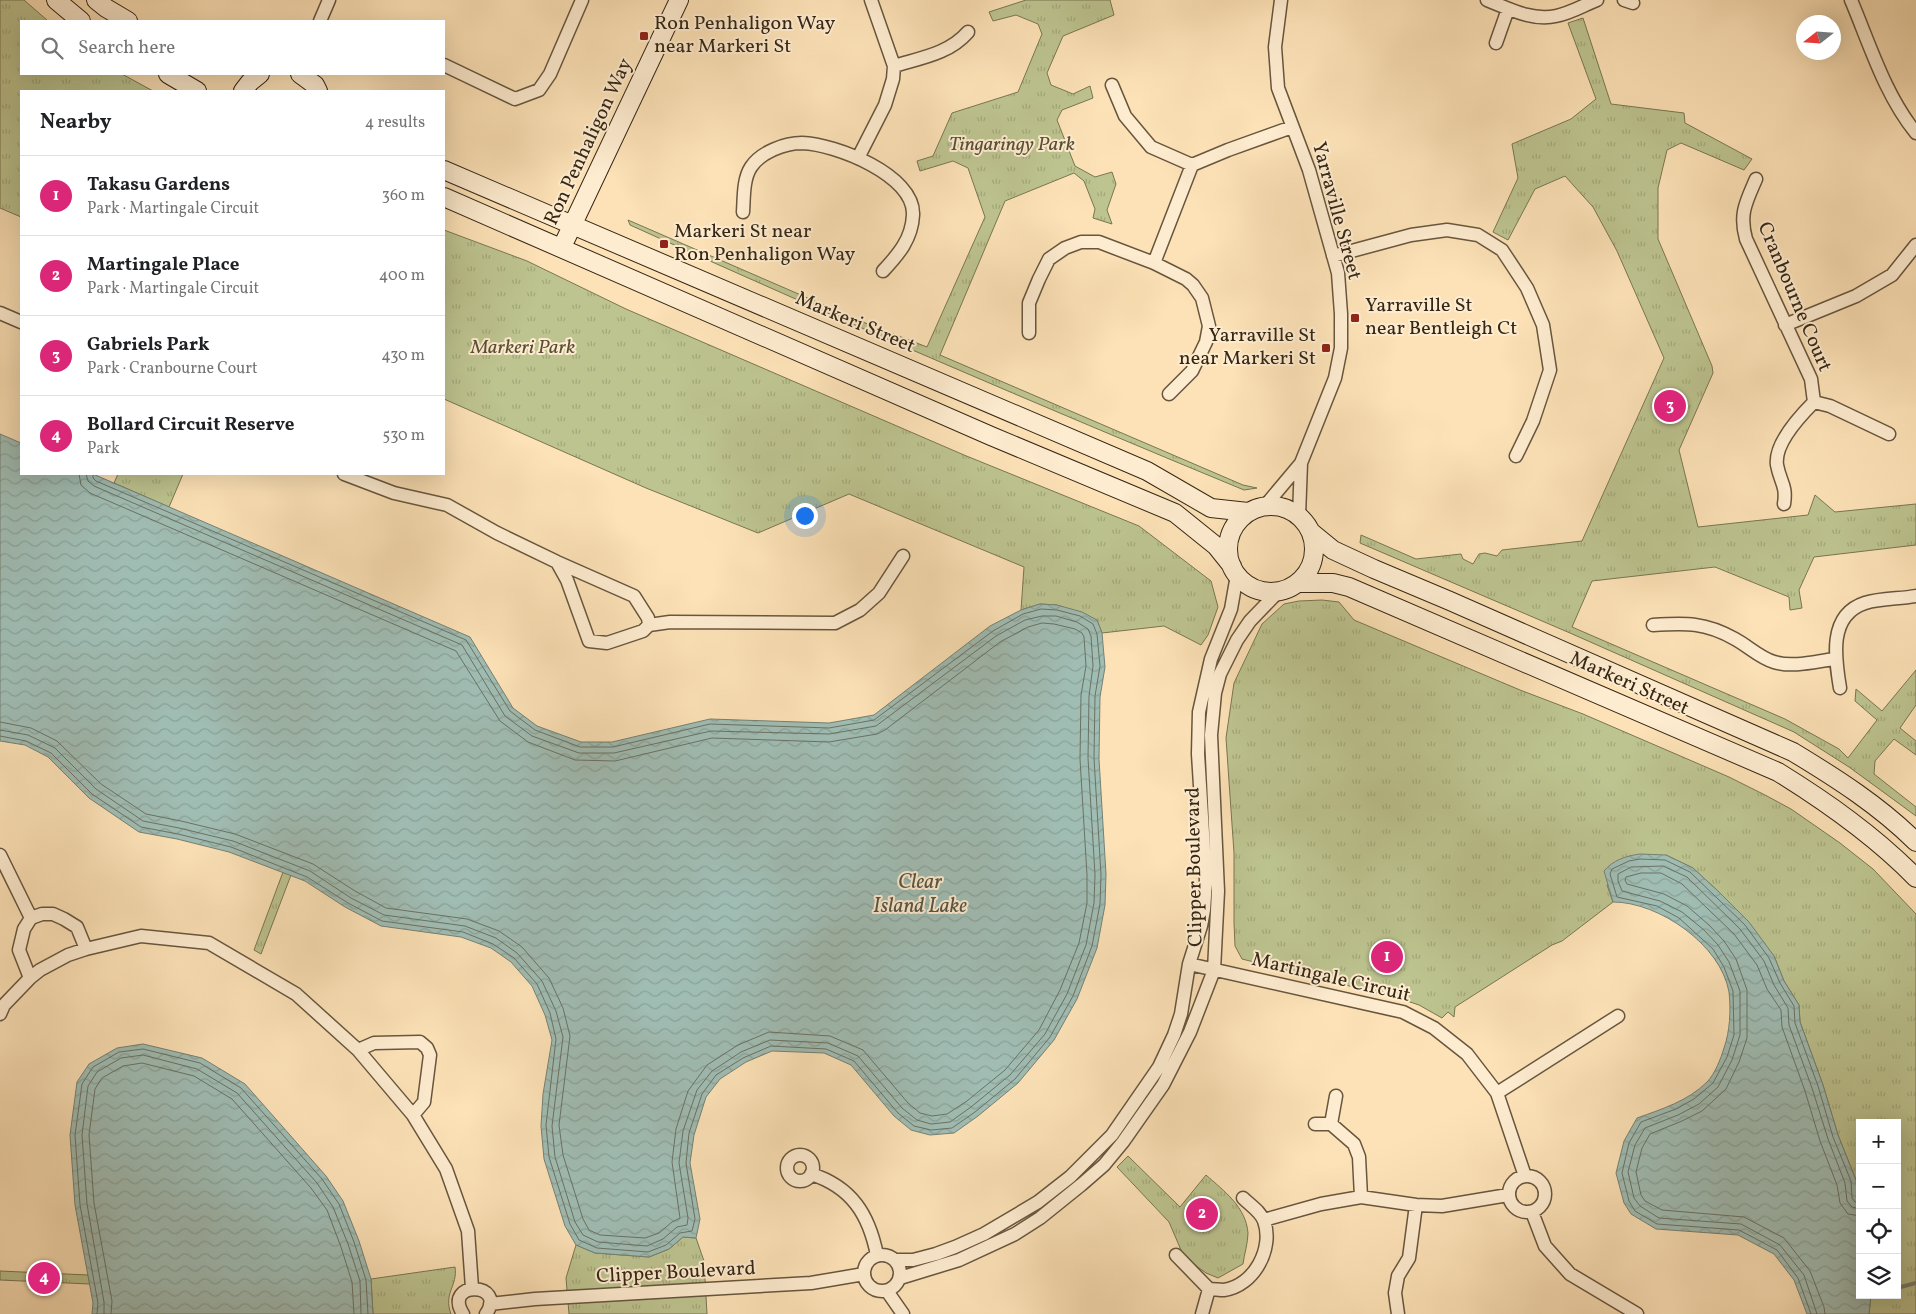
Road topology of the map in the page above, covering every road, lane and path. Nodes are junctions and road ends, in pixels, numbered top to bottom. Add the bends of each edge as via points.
1 (56, 0) edge
2 (96, 0) edge
3 (329, 0) edge
4 (582, 0) edge
5 (680, 0) edge
6 (871, 0) edge
7 (1281, 0) edge
8 (1487, 0) edge
9 (1597, 0) edge
10 (1851, 0) edge
11 (1508, 8) junction
12 (80, 20) edge
13 (126, 20) edge
14 (320, 20) edge
15 (968, 32) dead end
16 (1496, 43) dead end
17 (445, 65) edge
18 (894, 66) junction
19 (170, 75) edge
20 (259, 75) edge
21 (302, 75) edge
22 (316, 83) edge
23 (1112, 85) dead end
24 (195, 90) edge
25 (244, 90) edge
26 (1292, 127) junction
27 (1916, 133) edge
28 (858, 158) junction
29 (1192, 165) junction
30 (445, 170) edge
31 (1756, 179) dead end
32 (445, 196) edge
33 (743, 212) dead end
34 (573, 225) junction
35 (1916, 245) edge
36 (562, 247) junction
37 (1333, 256) junction
38 (1154, 263) junction
39 (883, 271) dead end
40 (0, 314) edge
41 (20, 322) edge
42 (1785, 325) junction
43 (1028, 333) dead end
44 (1169, 394) dead end
45 (1814, 402) junction
46 (1889, 434) dead end
47 (1516, 456) dead end
48 (1301, 463) junction
49 (347, 475) edge
50 (1784, 504) dead end
51 (1265, 506) junction
52 (1248, 512) junction
53 (1299, 516) junction
54 (1311, 532) junction
55 (903, 556) dead end
56 (557, 562) junction
57 (1235, 570) junction
58 (1298, 582) junction
59 (1279, 591) junction
60 (1916, 596) edge
61 (648, 625) junction
62 (1653, 625) dead end
63 (1835, 659) junction
64 (1840, 688) dead end
65 (1916, 842) edge
66 (0, 856) edge
67 (1916, 878) edge
68 (31, 918) junction
69 (86, 949) junction
70 (1189, 964) junction
71 (1214, 970) junction
72 (30, 978) junction
73 (0, 1014) edge
74 (1618, 1016) dead end
75 (358, 1050) junction
76 (1498, 1093) junction
77 (1336, 1096) dead end
78 (413, 1115) junction
79 (1315, 1124) dead end
80 (1330, 1124) junction
81 (811, 1174) dead end
82 (1525, 1176) junction
83 (1508, 1195) junction
84 (1361, 1197) junction
85 (1243, 1198) dead end
86 (1416, 1206) junction
87 (1532, 1212) junction
88 (1264, 1220) junction
89 (1176, 1255) dead end
90 (877, 1256) junction
91 (895, 1260) junction
92 (864, 1274) junction
93 (900, 1278) junction
94 (472, 1288) junction
95 (1209, 1289) junction
96 (887, 1291) junction
97 (488, 1309) edge
98 (463, 1314) edge
99 (903, 1314) edge
100 (1202, 1314) edge
101 (1398, 1314) edge
102 (1637, 1314) edge

1 - 12 main road
2 - 13 main road
3 - 14 street
4 - 17 street via 550,74 539,90 515,99
5 - 34 main road, Ron Penhaligon Way
6 - 18 street
7 - 26 street, Yarraville Street via 1275,47 1278,88
8 - 11 street
9 - 11 street via 1546,17
10 - 27 street via 1892,96
11 - 16 street
15 - 18 street via 960,42 942,51
18 - 28 street via 885,105
19 - 24 main road
20 - 25 main road
21 - 22 main road
23 - 29 street via 1125,116 1151,147
26 - 29 street
26 - 37 street, Yarraville Street
28 - 33 street via 816,144 800,143 764,155 747,174
28 - 39 street via 902,187 913,213 911,230 902,251
29 - 38 street
30 - 34 main road, Markeri Street
31 - 42 street, Cranbourne Court via 1742,213 1742,226
32 - 36 main road
34 - 36 main road, Ron Penhaligon Way
34 - 52 main road, Markeri Street via 1146,471 1211,508
35 - 42 street via 1892,275 1856,296
36 - 57 main road via 991,436 1175,513 1216,546
37 - 47 street via 1411,235 1447,230 1478,235 1502,250 1527,288 1543,325 1550,370 1533,421
37 - 48 street, Yarraville Street via 1338,273 1341,348 1335,378
38 - 43 street via 1099,242 1081,242 1065,248 1049,259 1039,280 1029,303
38 - 44 street via 1193,286 1202,298 1209,326 1206,342 1192,371
40 - 41 street
42 - 45 street, Cranbourne Court via 1811,380
45 - 46 street, Cranbourne Court via 1830,406
45 - 50 street, Cranbourne Court via 1796,419 1778,456 1777,464 1786,492
48 - 51 street, Yarraville Street
48 - 53 street
49 - 56 street via 394,493 447,505 497,534
51 - 52 main road
51 - 53 main road via 1283,507
52 - 57 main road via 1232,530 1229,542 1229,554
53 - 54 main road
54 - 58 main road via 1313,560 1308,572
54 - 65 main road, Markeri Street via 1333,550 1374,569 1793,752 1877,808
55 - 61 street via 879,593 860,610 835,624 670,622
56 - 61 street via 634,596 648,618
56 - 61 street via 589,640 607,643 643,631
57 - 59 main road via 1245,583 1256,589
57 - 70 street, Clipper Boulevard via 1231,609 1211,659 1199,712 1198,754 1206,896
58 - 59 main road
58 - 67 main road, Markeri Street via 1349,587 1778,772 1868,833
59 - 71 street, Clipper Boulevard via 1237,640 1220,674 1215,693 1211,735 1218,891
60 - 63 street via 1866,603 1844,616 1836,639
62 - 63 street via 1686,622 1708,627 1774,662 1788,664
63 - 64 street
66 - 68 street
68 - 69 street via 53,914 64,919 77,927
68 - 72 street via 24,929 19,950
69 - 72 street via 68,955
69 - 75 street via 141,936 209,942 296,994
70 - 71 street, Martingale Circuit
70 - 91 street, Clipper Boulevard via 1174,1035 1159,1067 1112,1135 1093,1156 1038,1202 984,1234 936,1254 913,1260
71 - 76 street, Martingale Circuit via 1403,1012 1434,1028 1467,1054
71 - 93 street, Clipper Boulevard via 1190,1032 1163,1085 1104,1165 1040,1218 1015,1234 959,1260
72 - 73 street via 4,1005
74 - 76 street
75 - 78 street
75 - 78 street via 374,1043 420,1042 427,1048 430,1054 424,1102
76 - 82 street, Martingale Circuit
77 - 80 street
78 - 94 street via 446,1169 468,1231
79 - 80 street
80 - 84 street via 1354,1144
81 - 90 street via 838,1186 852,1198 864,1214 874,1237
82 - 83 street via 1513,1182
82 - 87 street via 1540,1181 1545,1192 1542,1205
83 - 86 street via 1442,1206
83 - 87 street via 1516,1209
84 - 86 street
84 - 88 street
85 - 88 street
86 - 101 street via 1409,1258 1398,1276 1395,1293
87 - 102 street via 1545,1246 1570,1274
88 - 95 street via 1266,1247 1254,1272 1225,1290
89 - 95 street
90 - 91 street
90 - 92 street via 869,1261
91 - 93 street
92 - 96 street via 872,1288
92 - 97 street, Clipper Boulevard via 811,1283 535,1299
93 - 96 street via 898,1284
94 - 97 street via 486,1294
94 - 98 street via 464,1292 459,1301
95 - 100 street
96 - 99 street

